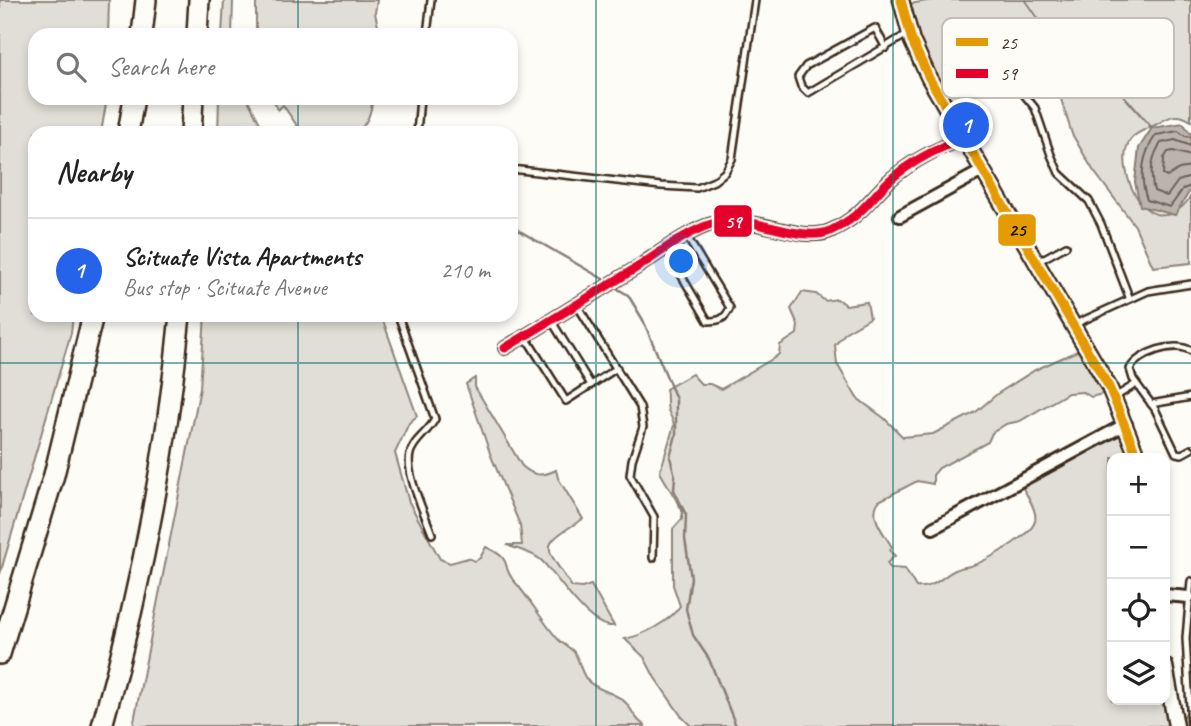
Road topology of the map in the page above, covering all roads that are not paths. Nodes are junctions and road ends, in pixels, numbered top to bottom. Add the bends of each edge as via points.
1 (146, 0) edge
2 (199, 0) edge
3 (431, 0) edge
4 (755, 0) edge
5 (901, 0) edge
6 (143, 28) edge
7 (197, 28) edge
8 (428, 28) edge
9 (909, 33) junction
10 (886, 48) junction
11 (1027, 98) edge
12 (133, 105) edge
13 (193, 105) edge
14 (420, 105) edge
15 (129, 126) edge
16 (191, 126) edge
17 (418, 126) edge
18 (964, 139) junction
19 (518, 170) edge
20 (982, 171) junction
21 (900, 216) dead end
22 (687, 237) junction
23 (1066, 246) dead end
24 (666, 249) junction
25 (1036, 263) junction
26 (1191, 284) edge
27 (1129, 298) junction
28 (577, 305) junction
29 (551, 320) junction
30 (91, 322) edge
31 (179, 322) edge
32 (400, 322) edge
33 (1073, 325) junction
34 (525, 336) junction
35 (505, 348) dead end
36 (1191, 351) edge
37 (617, 368) junction
38 (1136, 384) junction
39 (591, 385) junction
40 (1191, 397) edge
41 (1114, 398) junction
42 (1151, 404) junction
43 (1126, 424) junction
44 (1191, 449) edge
45 (1136, 453) edge
46 (933, 528) dead end
47 (432, 534) dead end
48 (653, 558) dead end
49 (1191, 581) edge
50 (1170, 595) edge
51 (1189, 597) edge
52 (0, 654) edge
53 (1170, 693) edge
54 (103, 726) edge
55 (1176, 726) edge
56 (1191, 726) edge

1 - 6 highway
2 - 7 highway
3 - 8 lane
4 - 19 lane via 732,159 714,181 697,188 660,186
5 - 9 main road
9 - 10 lane
9 - 18 main road
10 - 10 lane via 808,93 801,86 799,77 806,66 875,28
11 - 27 lane via 1035,108 1054,165 1089,201 1101,224
12 - 15 highway
13 - 16 highway
14 - 17 lane
18 - 20 main road
18 - 22 street via 906,167 857,216 829,231 805,234 725,221
20 - 21 street
20 - 25 main road
22 - 24 street
22 - 24 lane via 730,308 726,317 708,321
23 - 25 lane
24 - 28 street
25 - 33 main road
26 - 27 lane via 1148,290
27 - 33 lane
28 - 29 street
28 - 37 lane
29 - 34 street
29 - 39 lane
30 - 52 highway via 54,475
31 - 54 highway via 152,514
32 - 47 lane via 435,419 410,454 410,471
33 - 41 main road
34 - 35 street
34 - 39 lane via 566,401
36 - 38 lane via 1180,346 1162,348 1133,364 1130,369
37 - 39 lane
37 - 48 lane via 643,416 631,475 654,517
38 - 41 lane
38 - 42 lane
40 - 42 lane
41 - 43 main road
42 - 44 lane via 1176,453
43 - 45 main road
43 - 46 street
49 - 51 lane
50 - 51 street
51 - 56 lane via 1186,638
53 - 55 main road

